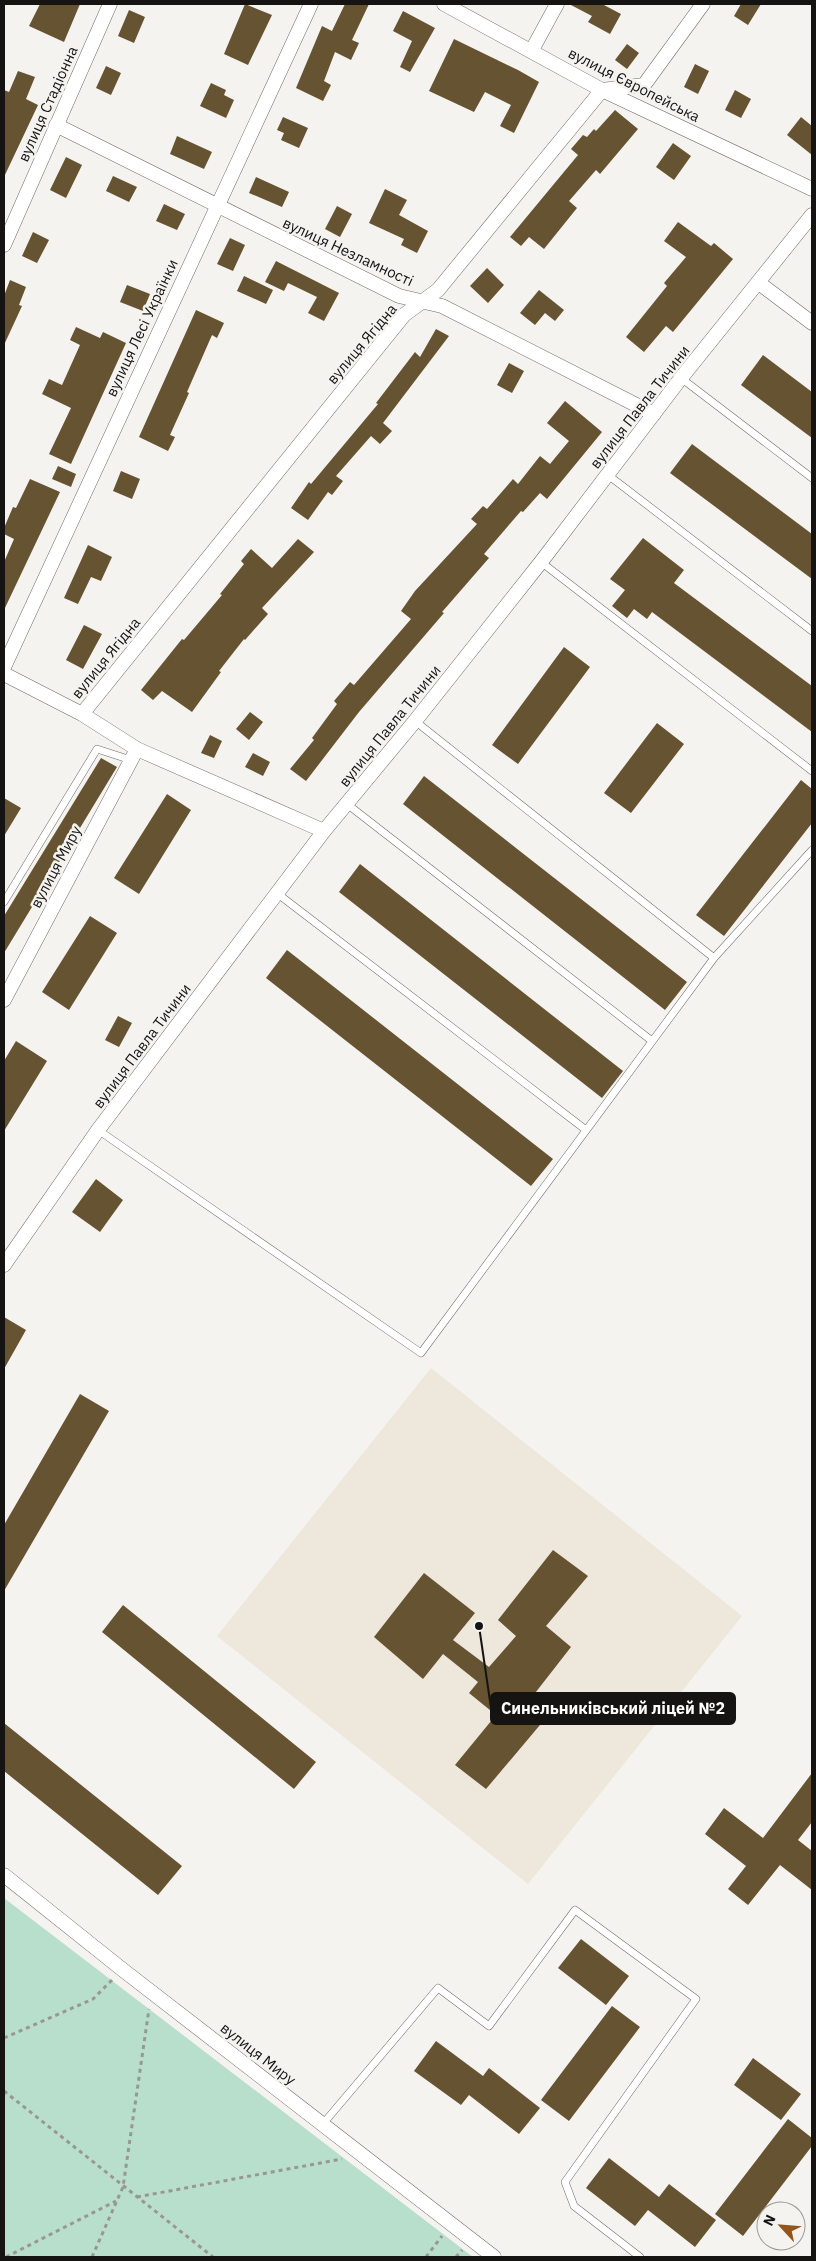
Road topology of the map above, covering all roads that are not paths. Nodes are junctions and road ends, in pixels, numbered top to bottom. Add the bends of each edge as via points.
1 (110, 4) edge
2 (311, 4) edge
3 (444, 4) edge
4 (557, 4) edge
5 (703, 4) edge
6 (532, 50) junction
7 (602, 90) junction
8 (56, 125) junction
9 (812, 189) edge
10 (217, 207) junction
11 (812, 215) edge
12 (4, 245) edge
13 (758, 283) junction
14 (420, 302) junction
15 (812, 323) edge
16 (681, 378) junction
17 (654, 414) junction
18 (608, 475) junction
19 (812, 478) edge
20 (541, 562) junction
21 (812, 631) edge
22 (4, 667) edge
23 (4, 674) edge
24 (82, 714) junction
25 (415, 721) junction
26 (134, 754) junction
27 (812, 771) edge
28 (347, 804) junction
29 (324, 831) junction
30 (812, 850) edge
31 (278, 894) junction
32 (4, 902) edge
33 (714, 958) junction
34 (4, 1000) edge
35 (652, 1041) junction
36 (98, 1130) junction
37 (586, 1130) junction
38 (4, 1265) edge
39 (4, 1874) edge
40 (322, 2125) junction
41 (494, 2257) edge
42 (640, 2257) edge

1 - 8 street, вулиця Стадіонна
2 - 10 street, вулиця Лесі Українки
3 - 6 street, вулиця Європейська
4 - 6 street
5 - 7 street via 644,85
6 - 7 street, вулиця Європейська
7 - 9 street, вулиця Європейська
7 - 14 street, вулиця Ягідна via 438,290
8 - 10 street, вулиця Незламності
8 - 12 street, вулиця Стадіонна
10 - 14 street, вулиця Незламності via 399,296
10 - 22 street, вулиця Лесі Українки
11 - 13 street, вулиця Павла Тичини
13 - 15 street
13 - 16 street, вулиця Павла Тичини
14 - 17 street, вулиця Незламності via 442,306
14 - 24 street, вулиця Ягідна via 404,315
16 - 17 street, вулиця Павла Тичини
16 - 19 lane
17 - 18 street, вулиця Павла Тичини
18 - 20 street, вулиця Павла Тичини
18 - 21 lane
20 - 25 street, вулиця Павла Тичини
20 - 27 lane
23 - 24 street
24 - 26 street
25 - 28 street, вулиця Павла Тичини
25 - 33 lane
26 - 29 street
26 - 32 lane via 97,749
26 - 34 street, вулиця Миру
28 - 29 street, вулиця Павла Тичини
28 - 35 lane
29 - 31 street, вулиця Павла Тичини
30 - 33 lane
31 - 36 street, вулиця Павла Тичини
31 - 37 lane
33 - 35 lane
35 - 37 lane
36 - 37 lane via 421,1353
36 - 38 street, вулиця Павла Тичини
39 - 40 street, вулиця Миру
40 - 41 street, вулиця Миру
40 - 42 lane via 438,1988 490,2026 575,1910 696,1998 565,2182 574,2206

